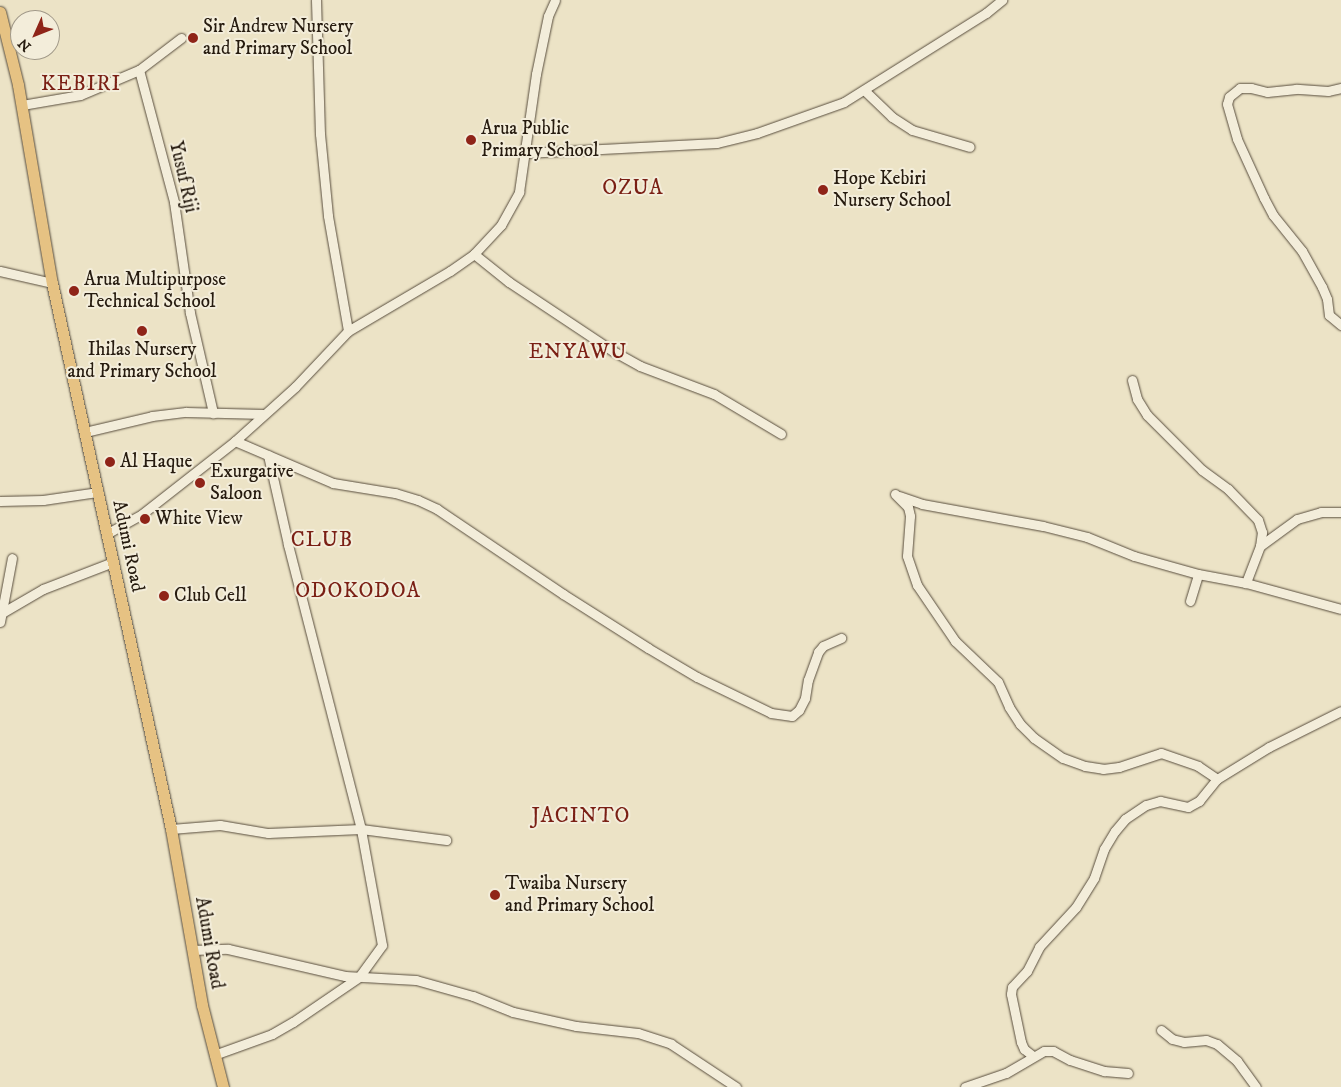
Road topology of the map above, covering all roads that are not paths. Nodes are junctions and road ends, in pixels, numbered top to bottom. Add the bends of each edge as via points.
1 (316, 0) edge
2 (556, 0) edge
3 (1002, 0) edge
4 (0, 12) edge
5 (181, 38) dead end
6 (139, 70) junction
7 (1341, 88) edge
8 (864, 90) junction
9 (22, 105) junction
10 (970, 147) dead end
11 (524, 153) junction
12 (474, 254) junction
13 (0, 271) edge
14 (52, 283) junction
15 (1341, 325) edge
16 (348, 331) junction
17 (1132, 380) dead end
18 (213, 413) junction
19 (264, 414) junction
20 (85, 432) junction
21 (781, 434) dead end
22 (235, 441) junction
23 (268, 456) junction
24 (98, 492) junction
25 (0, 501) edge
26 (1341, 512) edge
27 (108, 533) junction
28 (1260, 546) junction
29 (12, 558) dead end
30 (113, 562) junction
31 (1198, 574) junction
32 (1246, 583) junction
33 (1190, 601) dead end
34 (1341, 609) edge
35 (1, 616) edge
36 (841, 638) dead end
37 (1341, 711) edge
38 (1218, 779) junction
39 (171, 829) junction
40 (361, 829) junction
41 (446, 840) dead end
42 (192, 950) junction
43 (359, 976) junction
44 (1161, 1030) dead end
45 (214, 1055) junction
46 (1033, 1056) junction
47 (1128, 1073) dead end
48 (223, 1087) edge
49 (736, 1087) edge
50 (965, 1087) edge
51 (1256, 1087) edge

1 - 16 street via 320,134 328,216
2 - 11 street via 548,16
3 - 8 street
4 - 9 main road, Adumi Road
5 - 6 street
6 - 9 street via 80,95
6 - 18 street, Yusuf Riji via 174,202 190,313
7 - 15 street via 1267,92 1240,88 1229,97 1228,104 1236,139 1264,198 1273,215 1302,251 1322,287 1329,315
8 - 10 street via 892,117 912,130
8 - 11 street via 821,112 732,141
9 - 14 main road, Adumi Road
11 - 12 street via 519,192 501,225
12 - 16 street via 393,307
12 - 21 street via 509,282 614,352 640,366 714,394
13 - 14 street
14 - 20 main road, Adumi Road
16 - 19 street via 296,387
17 - 28 street via 1146,415 1258,520 1262,532
18 - 19 street
18 - 20 street via 152,416
19 - 22 street
20 - 24 main road, Adumi Road
22 - 23 street
22 - 27 street via 142,514
23 - 36 street via 333,483 395,493 437,508 648,648 697,677 771,713 792,716 799,710 818,652
23 - 40 street
24 - 25 street via 43,500
24 - 27 main road, Adumi Road
26 - 28 street via 1321,512 1297,519
27 - 30 main road, Adumi Road
28 - 32 street
29 - 35 street
30 - 35 street via 43,589
30 - 39 main road, Adumi Road
31 - 32 street
31 - 33 street
31 - 38 street via 1134,556 1078,535 922,504 894,494 908,507 907,556 917,585 955,641 998,682 1009,707 1034,738 1063,758 1085,766 1119,767 1161,753 1198,766
32 - 34 street
37 - 38 street via 1269,747
38 - 46 street via 1199,801 1188,808 1160,801 1146,805 1134,811 1115,830 1094,878 1076,907 1039,947 1027,971 1012,987 1021,1042
39 - 40 street via 220,825 268,833
39 - 42 main road, Adumi Road
40 - 41 street
40 - 43 street via 382,945
42 - 43 street via 228,949 311,969
42 - 45 main road, Adumi Road
43 - 45 street via 272,1034
43 - 49 street via 416,980 473,996 513,1012 576,1026 638,1033 671,1044
44 - 51 street via 1184,1042 1206,1040 1218,1044 1237,1061
45 - 48 main road, Adumi Road
46 - 47 street via 1053,1051 1091,1067
46 - 50 street via 1006,1073

